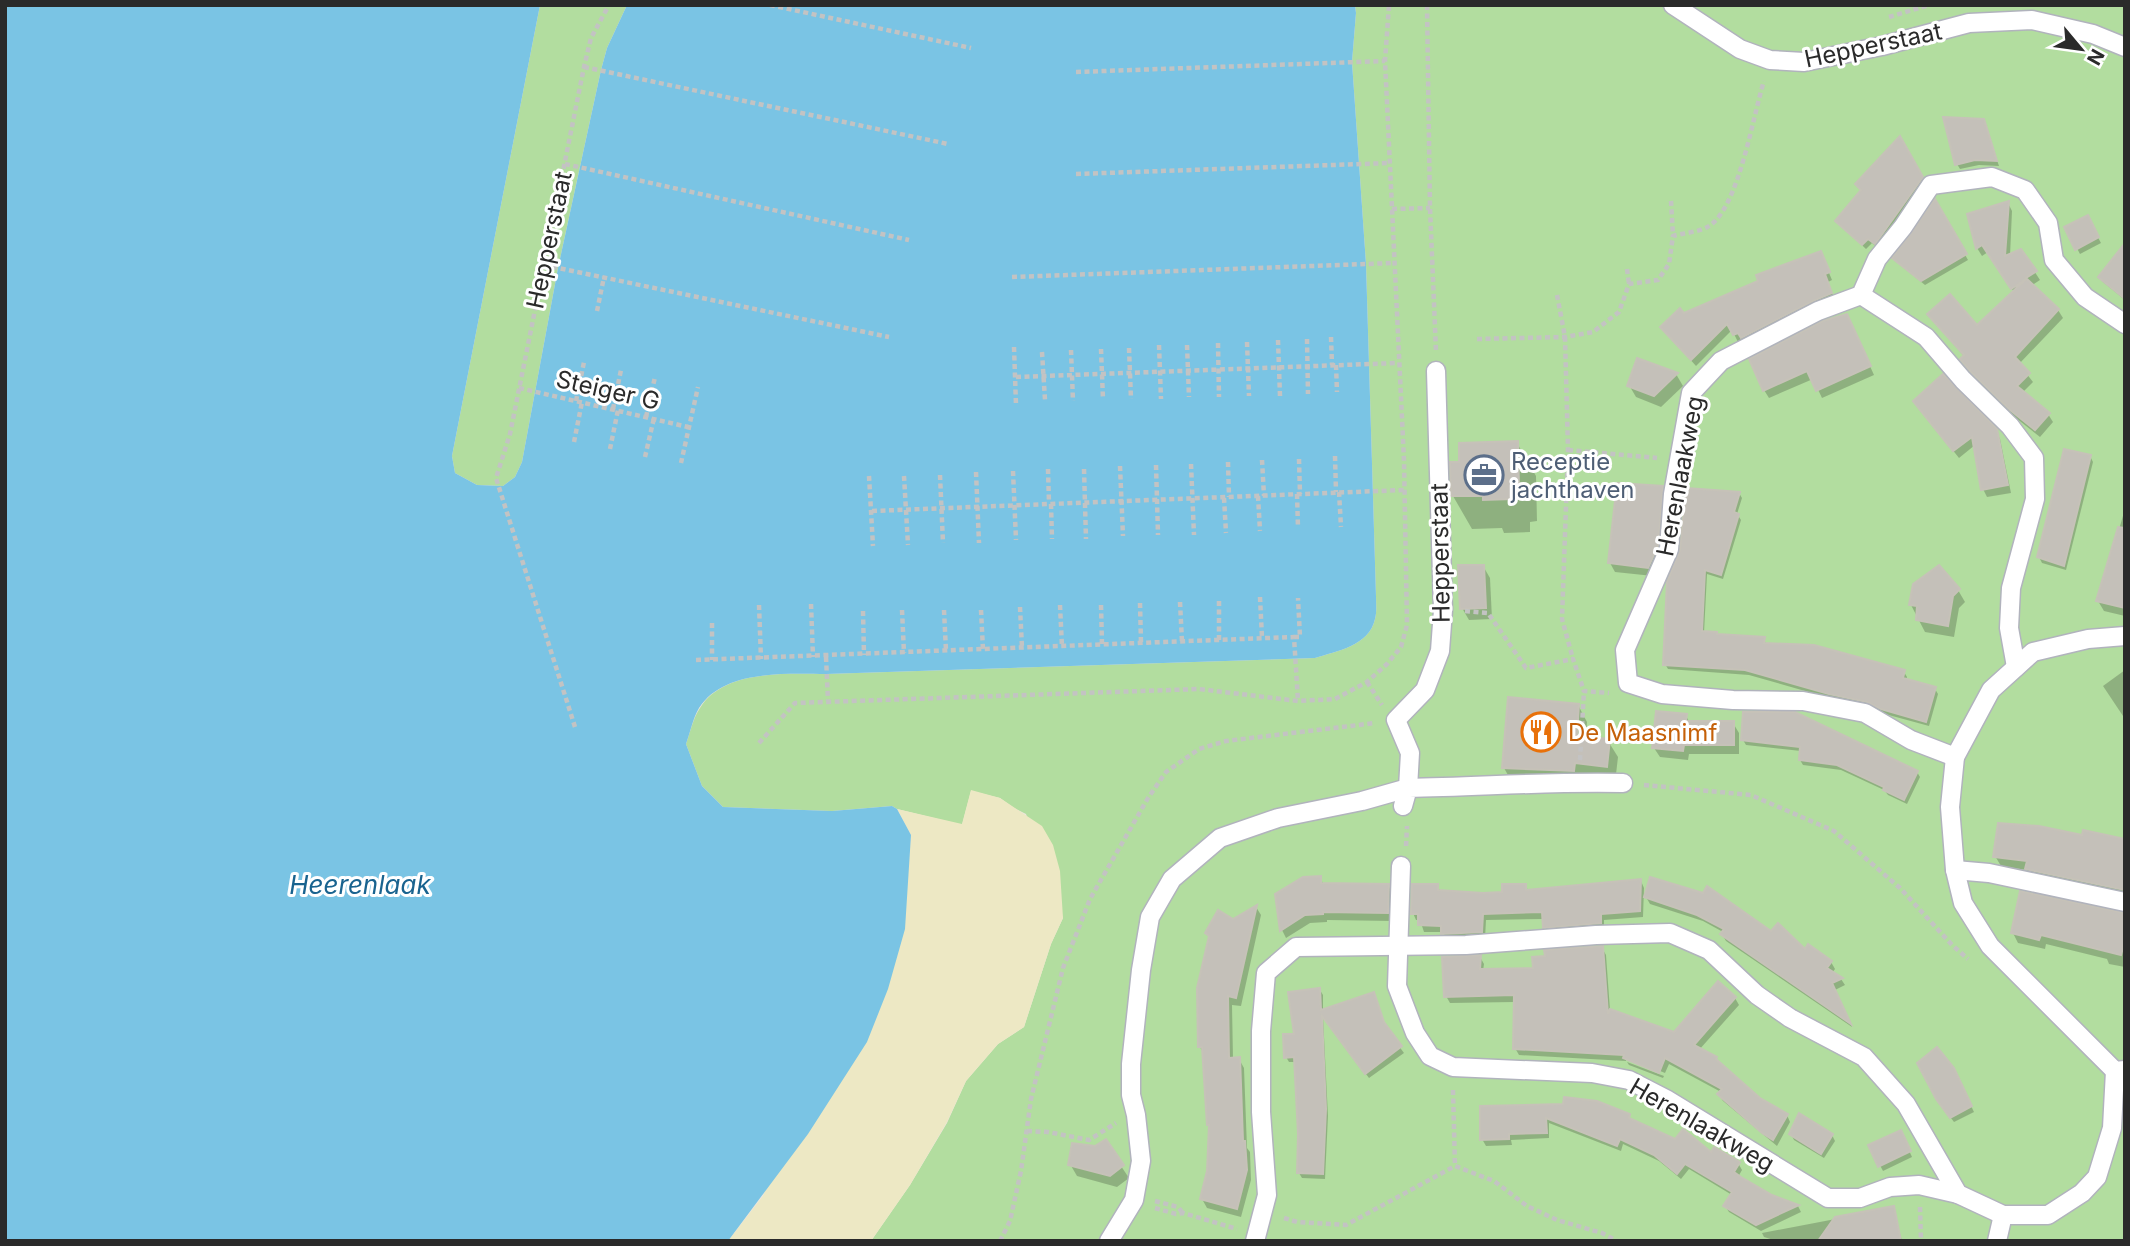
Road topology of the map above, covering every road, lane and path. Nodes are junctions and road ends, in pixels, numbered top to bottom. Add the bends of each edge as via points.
1 (609, 5) edge
2 (770, 5) edge
3 (1389, 5) edge
4 (1427, 5) edge
5 (1673, 5) edge
6 (2125, 47) edge
7 (971, 48) dead end
8 (1770, 60) junction
9 (1385, 61) junction
10 (584, 67) junction
11 (1076, 72) dead end
12 (948, 144) dead end
13 (1390, 163) junction
14 (565, 164) junction
15 (1076, 174) dead end
16 (1671, 201) dead end
17 (1430, 208) junction
18 (1392, 209) junction
19 (1673, 236) junction
20 (909, 240) dead end
21 (1394, 263) junction
22 (544, 265) junction
23 (1627, 269) dead end
24 (604, 277) junction
25 (1012, 277) dead end
26 (1629, 284) junction
27 (1558, 295) dead end
28 (1861, 295) junction
29 (597, 312) dead end
30 (2125, 324) edge
31 (889, 337) dead end
32 (1331, 337) dead end
33 (1565, 337) junction
34 (1307, 339) dead end
35 (1477, 339) dead end
36 (1279, 340) dead end
37 (1247, 342) dead end
38 (1218, 343) dead end
39 (1159, 345) dead end
40 (1188, 345) dead end
41 (1014, 347) dead end
42 (1129, 348) dead end
43 (1101, 349) dead end
44 (1071, 350) dead end
45 (1042, 352) dead end
46 (584, 362) dead end
47 (1398, 363) junction
48 (1334, 365) junction
49 (1307, 366) junction
50 (1279, 367) junction
51 (1248, 368) junction
52 (621, 370) dead end
53 (1219, 370) junction
54 (1436, 370) joint
55 (1188, 371) junction
56 (1160, 372) junction
57 (1130, 373) junction
58 (1102, 374) junction
59 (1072, 375) junction
60 (1044, 376) junction
61 (655, 377) dead end
62 (1016, 377) junction
63 (698, 387) dead end
64 (519, 388) junction
65 (1337, 393) dead end
66 (1308, 394) dead end
67 (1249, 396) dead end
68 (1280, 396) dead end
69 (1189, 397) dead end
70 (1219, 397) dead end
71 (1131, 399) dead end
72 (1161, 399) dead end
73 (1045, 400) dead end
74 (1103, 400) dead end
75 (579, 401) junction
76 (1073, 401) dead end
77 (1016, 405) dead end
78 (615, 410) junction
79 (646, 416) junction
80 (654, 418) junction
81 (688, 427) junction
82 (574, 442) dead end
83 (610, 449) dead end
84 (1568, 450) junction
85 (1335, 456) dead end
86 (645, 457) dead end
87 (1299, 459) dead end
88 (1262, 460) dead end
89 (1679, 460) junction
90 (1228, 462) dead end
91 (681, 463) dead end
92 (1155, 464) dead end
93 (1191, 464) dead end
94 (1120, 466) dead end
95 (1048, 469) dead end
96 (1084, 469) dead end
97 (1013, 471) dead end
98 (976, 472) dead end
99 (940, 474) dead end
100 (904, 475) dead end
101 (869, 476) dead end
102 (1404, 490) junction
103 (872, 511) dead end
104 (1341, 527) dead end
105 (1298, 528) dead end
106 (1260, 531) dead end
107 (1226, 533) dead end
108 (1158, 535) dead end
109 (1194, 535) dead end
110 (1123, 536) dead end
111 (1052, 539) dead end
112 (1086, 539) dead end
113 (1016, 540) dead end
114 (943, 543) dead end
115 (979, 543) dead end
116 (908, 545) dead end
117 (873, 546) dead end
118 (1260, 597) dead end
119 (1298, 598) dead end
120 (1219, 601) dead end
121 (1140, 603) dead end
122 (1180, 603) dead end
123 (759, 604) dead end
124 (811, 604) dead end
125 (1101, 605) dead end
126 (1060, 606) dead end
127 (1020, 607) dead end
128 (902, 610) dead end
129 (944, 610) dead end
130 (981, 610) dead end
131 (1443, 610) junction
132 (863, 611) dead end
133 (712, 623) dead end
134 (2125, 636) edge
135 (1294, 637) junction
136 (1262, 638) junction
137 (1219, 640) junction
138 (1182, 642) junction
139 (1141, 643) junction
140 (1102, 645) junction
141 (1062, 647) junction
142 (1022, 648) junction
143 (983, 650) junction
144 (946, 651) junction
145 (904, 653) junction
146 (864, 655) junction
147 (813, 657) junction
148 (826, 657) junction
149 (761, 659) junction
150 (1573, 659) junction
151 (696, 660) dead end
152 (712, 660) junction
153 (2017, 667) junction
154 (1584, 691) junction
155 (1594, 692) dead end
156 (828, 702) junction
157 (1298, 702) junction
158 (575, 727) dead end
159 (759, 743) dead end
160 (1955, 757) junction
161 (1578, 782) junction
162 (1623, 783) joint
163 (1408, 788) junction
164 (1404, 806) joint
165 (1401, 868) joint
166 (1955, 870) junction
167 (2125, 902) edge
168 (1399, 946) junction
169 (1971, 961) dead end
170 (1453, 1068) junction
171 (2120, 1071) edge
172 (1136, 1115) junction
173 (1027, 1131) dead end
174 (1455, 1166) junction
175 (1920, 1185) junction
176 (1958, 1194) junction
177 (1265, 1211) junction
178 (1177, 1214) dead end
179 (2003, 1215) junction
180 (1256, 1238) edge
181 (1109, 1241) edge
182 (1617, 1241) edge
183 (1921, 1241) edge
184 (1997, 1241) edge

1 - 10 path, Hepperstaat via 591,38
2 - 7 path
3 - 9 path
4 - 17 path
5 - 8 lane, Hepperstaat via 1740,49
6 - 8 lane, Hepperstaat via 2093,34 2032,20 1969,23 1804,62
8 - 19 path via 1741,169 1725,208 1709,226
9 - 11 path
9 - 13 path
10 - 12 path
10 - 14 path, Hepperstaat
13 - 15 path
13 - 18 path
14 - 20 path
14 - 22 path, Hepperstaat
16 - 19 path
17 - 18 path
17 - 54 path
18 - 21 path
19 - 26 path via 1669,264 1658,280
21 - 25 path
21 - 47 path
22 - 24 path
22 - 64 path, Hepperstaat
23 - 26 path
24 - 29 path
24 - 31 path
26 - 33 path via 1619,312 1593,332
27 - 33 path
28 - 30 lane via 1877,259 1931,185 1992,177 2025,190 2048,223 2054,260 2085,297
28 - 89 lane, Herenlaakweg via 1818,311 1721,361 1692,393
28 - 153 lane via 1926,337 2034,458 2035,499 2011,588 2009,628
32 - 48 path
33 - 35 path
33 - 84 path
34 - 49 path
36 - 50 path
37 - 51 path
38 - 53 path
39 - 56 path
40 - 55 path
41 - 62 path
42 - 57 path
43 - 58 path
44 - 59 path
45 - 60 path
46 - 75 path
47 - 48 path
47 - 102 path
48 - 49 path
48 - 65 path
49 - 50 path
49 - 66 path
50 - 51 path
50 - 68 path
51 - 53 path
51 - 67 path
52 - 78 path
53 - 55 path
53 - 70 path
54 - 131 lane, Hepperstaat
55 - 56 path
55 - 69 path
56 - 57 path
56 - 72 path
57 - 58 path
57 - 71 path
58 - 59 path
58 - 74 path
59 - 60 path
59 - 76 path
60 - 62 path
60 - 73 path
61 - 79 path
62 - 77 path
63 - 81 path
64 - 75 path, Steiger G
64 - 158 path, Hepperstaat via 496,478
75 - 78 path, Steiger G
75 - 82 path
78 - 79 path, Steiger G
78 - 83 path
79 - 80 path, Steiger G
80 - 81 path, Steiger G
80 - 86 path
81 - 91 path
84 - 89 path
84 - 150 path via 1562,619
85 - 104 path
87 - 105 path
88 - 106 path
89 - 160 lane, Herenlaakweg via 1669,550 1625,650 1628,683 1662,694 1803,701 1865,713 1910,740
90 - 107 path
92 - 108 path
93 - 109 path
94 - 110 path
95 - 111 path
96 - 112 path
97 - 113 path
98 - 115 path
99 - 114 path
100 - 116 path
101 - 117 path
102 - 103 path
102 - 157 path via 1407,625 1401,646 1387,664 1356,688 1335,699
118 - 136 path
119 - 135 path via 1300,637
120 - 137 path
121 - 139 path
122 - 138 path
123 - 149 path
124 - 147 path
125 - 140 path
126 - 141 path
127 - 142 path
128 - 145 path
129 - 144 path
130 - 143 path
131 - 150 path via 1488,613 1525,668
131 - 163 lane, Hepperstaat via 1440,651 1425,690 1396,720 1410,754
132 - 146 path
133 - 152 path
134 - 153 lane via 2033,652
135 - 136 path
135 - 157 path
136 - 137 path
137 - 138 path
138 - 139 path
139 - 140 path
140 - 141 path
141 - 142 path
142 - 143 path
143 - 144 path
144 - 145 path
145 - 146 path
146 - 148 path
147 - 148 path
147 - 149 path
148 - 156 path
149 - 152 path
150 - 154 path
151 - 152 path
153 - 160 lane via 1992,690
154 - 155 path
154 - 161 path
156 - 157 path via 1199,688
156 - 159 path via 794,703
160 - 166 lane via 1950,807
161 - 162 lane
161 - 163 lane
162 - 169 path via 1751,795 1834,831 1900,888
163 - 164 lane
163 - 172 lane via 1278,818 1220,838 1172,879 1150,916 1141,970 1130,1064
164 - 165 path via 1406,863
165 - 168 lane
166 - 167 lane
166 - 171 lane via 1963,903 1990,946
168 - 170 lane via 1397,986 1415,1032 1430,1056
168 - 176 lane via 1670,933 1709,950 1768,1003 1864,1057 1906,1104
168 - 177 lane via 1296,947 1266,972 1261,1031
170 - 174 path
170 - 175 lane, Herenlaakweg via 1592,1073 1629,1080 1828,1198 1860,1198 1890,1187
171 - 179 lane, Herenlaakweg via 2112,1128 2097,1177 2048,1215
172 - 173 path via 1089,1140
172 - 181 lane via 1141,1161 1134,1200
174 - 177 path via 1346,1226 1297,1222
174 - 182 path via 1494,1181 1527,1206 1557,1220
175 - 176 lane, Herenlaakweg
175 - 183 path
176 - 179 lane, Herenlaakweg
177 - 180 lane
178 - 180 path
179 - 184 lane

